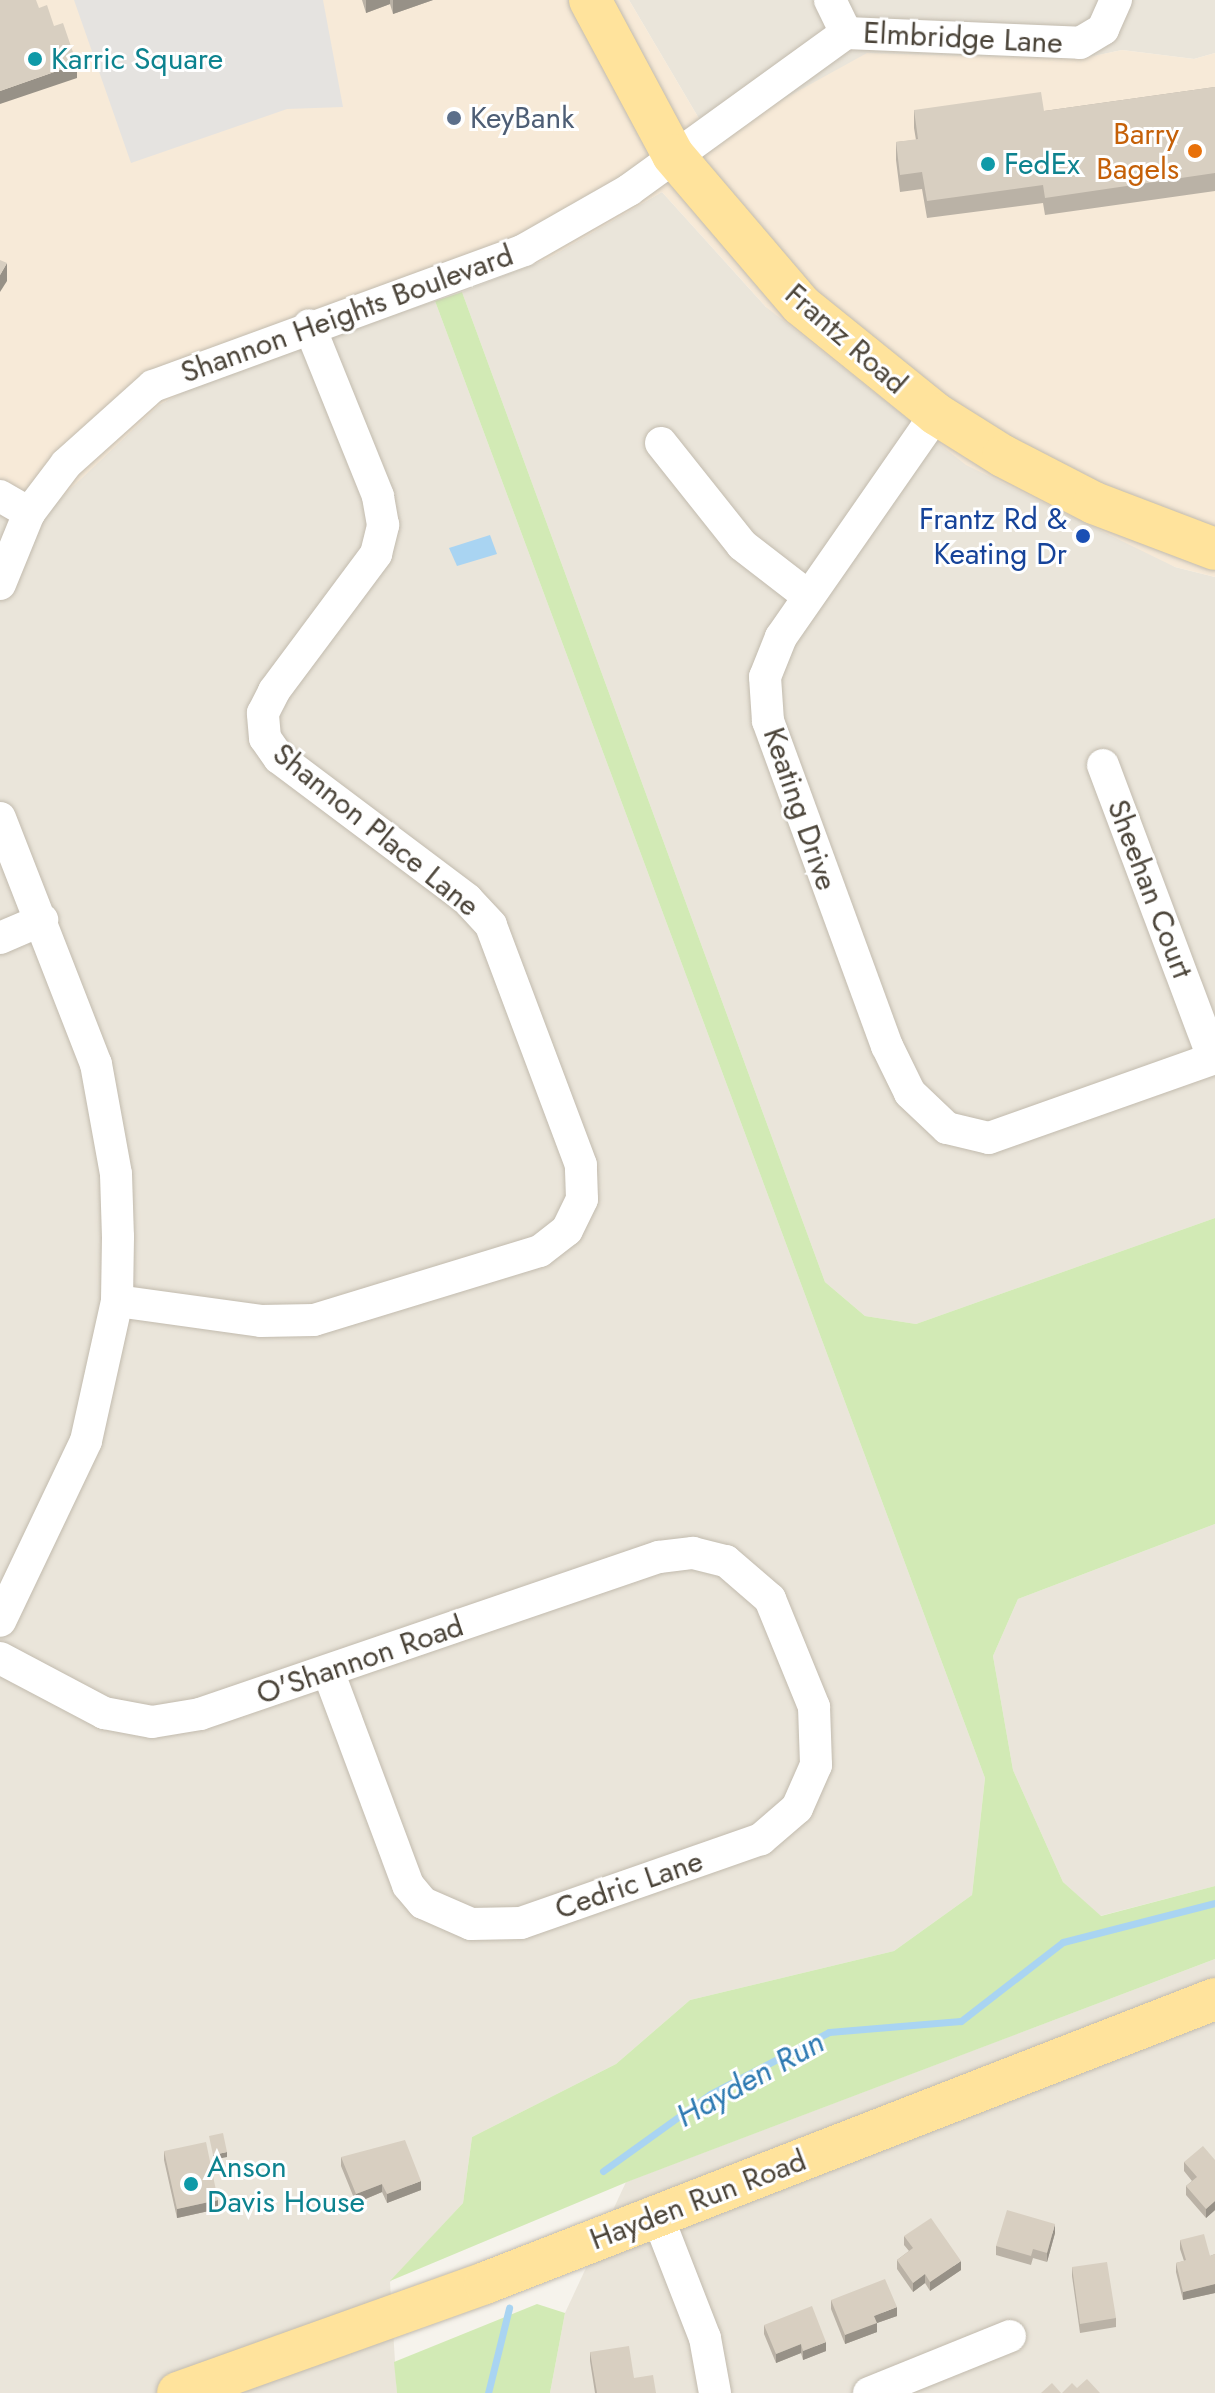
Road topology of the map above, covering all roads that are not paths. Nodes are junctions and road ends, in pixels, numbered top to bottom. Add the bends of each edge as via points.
1 (590, 0) edge
2 (830, 0) edge
3 (1116, 0) edge
4 (846, 33) junction
5 (673, 155) junction
6 (309, 325) junction
7 (936, 414) junction
8 (661, 443) dead end
9 (0, 496) edge
10 (29, 513) junction
11 (1215, 549) edge
12 (0, 584) edge
13 (808, 596) junction
14 (1103, 765) dead end
15 (0, 818) edge
16 (42, 920) junction
17 (0, 938) edge
18 (1214, 1058) edge
19 (117, 1301) junction
20 (726, 1561) joint
21 (0, 1621) edge
22 (0, 1658) edge
23 (328, 1671) junction
24 (1215, 1999) edge
25 (657, 2215) junction
26 (1010, 2336) dead end
27 (178, 2393) edge
28 (715, 2393) edge
29 (869, 2393) edge

1 - 5 main road, Frantz Road
2 - 4 street, Elmbridge Lane
3 - 4 street, Elmbridge Lane via 1103,29 1080,43
4 - 5 street, Elmbridge Lane
5 - 6 street, Shannon Heights Boulevard via 629,190 524,250
5 - 7 main road, Frantz Road via 801,305
6 - 10 street, Shannon Heights Boulevard via 153,386 108,420
6 - 19 street, Shannon Place Lane via 378,496 383,525 376,554 274,691 263,713 265,738 279,758 467,899 491,925 581,1165 582,1199 567,1230 540,1251 314,1320 261,1321
7 - 11 main road, Frantz Road via 1094,503
7 - 13 street, Keating Drive
8 - 13 street via 742,545
9 - 10 street
10 - 12 street, Shannon Heights Boulevard
13 - 18 street, Keating Drive via 765,677 768,721 887,1046 910,1093 947,1128 989,1138 1030,1129
14 - 18 street, Sheehan Court
15 - 16 street
16 - 17 street
16 - 19 street via 106,1110 116,1174
19 - 21 street via 86,1441
20 - 23 street, O'Shannon Road via 693,1553 659,1557
20 - 23 street, Cedric Lane via 770,1599 814,1707 816,1765 797,1808 761,1839 521,1923 471,1924 423,1903 408,1885
22 - 23 street, O'Shannon Road via 104,1713 152,1722
24 - 25 main road, Hayden Run Road
25 - 27 main road, Hayden Run Road
25 - 28 street via 705,2338
26 - 29 street

